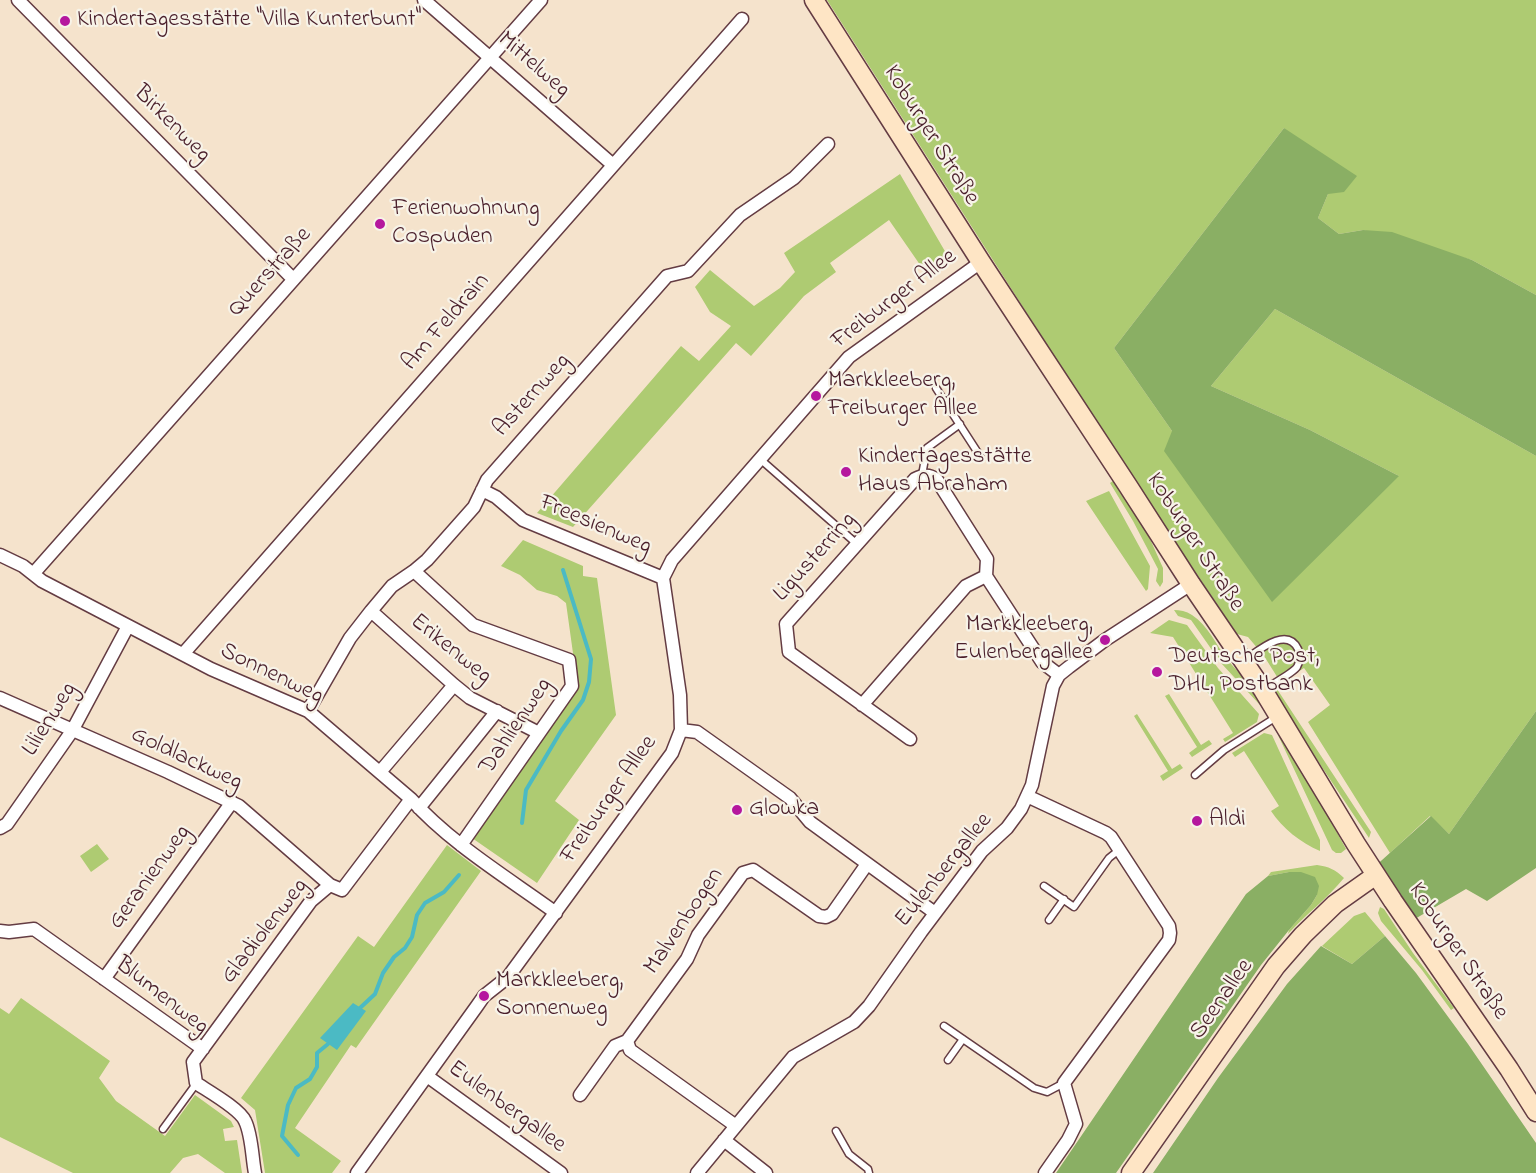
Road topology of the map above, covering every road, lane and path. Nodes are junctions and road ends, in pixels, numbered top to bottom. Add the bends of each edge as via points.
1 (18, 0) edge
2 (424, 0) edge
3 (541, 0) edge
4 (814, 0) edge
5 (742, 19) dead end
6 (490, 57) junction
7 (828, 144) dead end
8 (613, 165) junction
9 (981, 262) junction
10 (293, 279) junction
11 (936, 388) dead end
12 (960, 424) junction
13 (980, 456) dead end
14 (760, 459) junction
15 (922, 475) junction
16 (482, 490) junction
17 (857, 544) junction
18 (0, 555) edge
19 (414, 571) junction
20 (33, 574) junction
21 (986, 576) junction
22 (663, 578) junction
23 (1191, 584) junction
24 (371, 611) junction
25 (128, 626) junction
26 (183, 654) junction
27 (1243, 661) junction
28 (1059, 675) junction
29 (454, 686) junction
30 (1263, 690) junction
31 (0, 698) edge
32 (862, 705) junction
33 (308, 711) junction
34 (497, 711) junction
35 (1278, 715) junction
36 (681, 730) junction
37 (72, 731) junction
38 (539, 733) junction
39 (910, 739) dead end
40 (380, 772) junction
41 (1195, 775) dead end
42 (1028, 796) junction
43 (232, 802) junction
44 (415, 804) junction
45 (1, 826) edge
46 (461, 844) junction
47 (1119, 850) junction
48 (867, 864) junction
49 (1376, 875) junction
50 (330, 885) junction
51 (1044, 886) dead end
52 (1064, 899) junction
53 (556, 913) junction
54 (935, 913) junction
55 (1049, 920) dead end
56 (0, 931) edge
57 (104, 979) junction
58 (944, 1026) dead end
59 (963, 1039) junction
60 (627, 1041) junction
61 (203, 1049) junction
62 (948, 1060) dead end
63 (427, 1076) junction
64 (196, 1083) junction
65 (1064, 1083) junction
66 (579, 1095) dead end
67 (1536, 1112) edge
68 (736, 1126) junction
69 (163, 1129) dead end
70 (836, 1131) dead end
71 (724, 1140) junction
72 (255, 1173) edge
73 (357, 1173) edge
74 (561, 1173) edge
75 (697, 1173) edge
76 (766, 1173) edge
77 (869, 1173) edge
78 (1045, 1173) edge
79 (1131, 1173) edge

1 - 10 street, Birkenweg
2 - 6 street, Mittelweg
3 - 6 street, Querstraße
4 - 9 main road, Koburger Straße
5 - 8 street, Am Feldrain
6 - 8 street, Mittelweg
6 - 10 street, Querstraße
7 - 16 street, Asternweg via 794,178 740,215 688,271 667,276
8 - 26 street, Am Feldrain
9 - 14 street, Freiburger Allee via 849,357
9 - 23 main road, Koburger Straße
10 - 20 street, Querstraße
11 - 12 lane
12 - 13 lane
12 - 15 lane via 927,448
14 - 17 lane
14 - 22 street, Freiburger Allee via 672,560
15 - 17 street, Ligusterring
15 - 21 street via 937,480 987,559
16 - 19 street, Asternweg via 474,507
16 - 22 street, Freesienweg via 523,520
17 - 32 street, Ligusterring via 786,624 789,652
18 - 20 street, Sonnenweg
19 - 24 street, Asternweg via 392,586
19 - 38 street, Dahlienweg via 473,625 569,660 572,686
20 - 25 street, Sonnenweg
21 - 28 street via 1042,662
21 - 32 street via 966,586
22 - 36 street, Freiburger Allee via 680,695
23 - 27 main road, Koburger Straße
23 - 28 street
24 - 29 street, Erikenweg
24 - 33 street, Asternweg via 350,638
25 - 26 street, Sonnenweg
25 - 37 street, Lilienweg
26 - 33 street, Sonnenweg
27 - 30 main road, Koburger Straße
27 - 30 lane via 1276,639 1290,640 1297,647 1297,668
28 - 42 street, Eulenbergallee via 1053,686
29 - 34 street, Erikenweg
29 - 40 street
30 - 35 main road, Koburger Straße
31 - 37 street, Goldlackweg
32 - 39 street, Ligusterring
33 - 40 street, Sonnenweg
34 - 38 street, Erikenweg
34 - 44 street
35 - 41 lane via 1224,750
35 - 49 main road, Koburger Straße
36 - 48 street via 697,732 790,798 810,822
36 - 53 street, Freiburger Allee via 672,753
37 - 43 street, Goldlackweg
37 - 45 street, Lilienweg via 7,824
38 - 46 street, Dahlienweg
40 - 44 street, Sonnenweg
42 - 47 street via 1106,833
42 - 54 street, Eulenbergallee via 1007,828 982,851
43 - 50 street, Goldlackweg
43 - 57 street, Geranienweg
44 - 46 street, Sonnenweg
44 - 50 street, Gladiolenweg via 342,890
46 - 53 street, Sonnenweg
47 - 52 lane via 1074,907
47 - 65 street via 1169,926 1169,940
48 - 54 street
48 - 60 street, Malvenbogen via 832,914 826,916 819,916 753,870 743,873
49 - 67 main road, Koburger Straße
49 - 79 main road, Seenallee via 1335,904 1276,966
50 - 61 street, Gladiolenweg via 311,902
51 - 52 lane
52 - 55 lane
53 - 63 street, Freiburger Allee via 508,977 484,996
54 - 68 street, Eulenbergallee via 870,1006 854,1022 793,1057
56 - 57 street, Blumenweg via 34,929
57 - 61 street, Blumenweg
58 - 59 lane
59 - 62 lane
59 - 65 lane via 1034,1088 1047,1092
60 - 66 street, Malvenbogen via 615,1046
60 - 68 street via 630,1050
61 - 64 street, Blumenweg via 193,1062
63 - 73 street, Freiburger Allee
63 - 74 street, Eulenbergallee
64 - 69 lane
64 - 72 street via 245,1120
65 - 78 street via 1076,1124
68 - 71 street, Eulenbergallee
70 - 77 lane via 849,1154
71 - 75 street, Eulenbergallee
71 - 76 street

